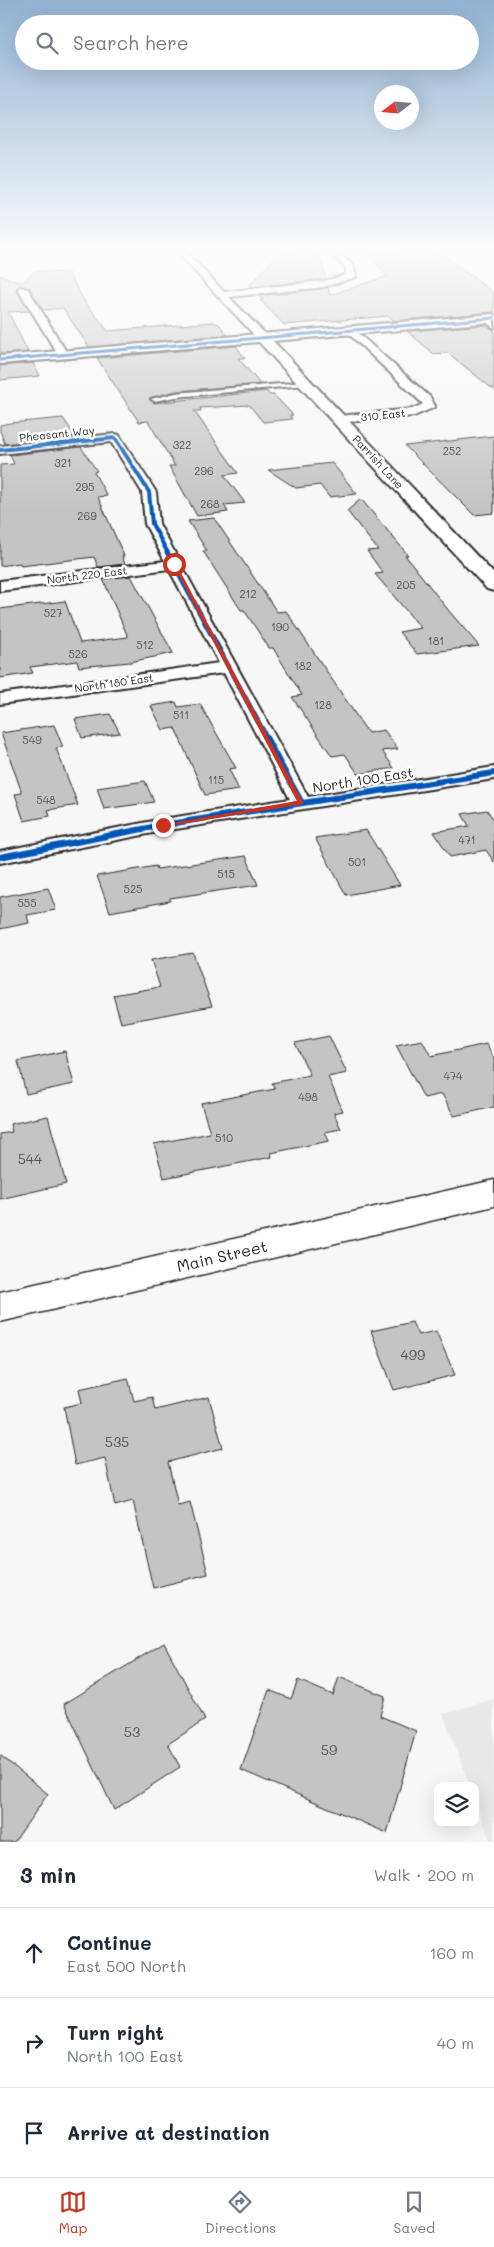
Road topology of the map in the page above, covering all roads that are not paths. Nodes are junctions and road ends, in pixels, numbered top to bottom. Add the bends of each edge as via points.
1 (53, 338) edge
2 (251, 338) edge
3 (263, 338) edge
4 (360, 338) edge
5 (63, 355) junction
6 (0, 360) edge
7 (304, 384) junction
8 (154, 399) dead end
9 (338, 420) junction
10 (0, 450) edge
11 (174, 564) junction
12 (0, 586) edge
13 (494, 586) edge
14 (229, 667) junction
15 (0, 699) edge
16 (494, 773) edge
17 (302, 802) junction
18 (0, 857) edge
19 (494, 1193) edge
20 (0, 1307) edge

1 - 5 street
2 - 5 street
3 - 7 street, Parrish Lane
4 - 9 street, 310 East via 429,403 426,408 408,413
5 - 6 street
7 - 8 lane via 176,394
7 - 9 street, Parrish Lane
9 - 13 street, Parrish Lane
10 - 11 street, Pheasant Way via 116,438 150,492 152,524
11 - 12 street, North 220 East
11 - 14 street
14 - 15 street, North 180 East
14 - 17 street
16 - 17 street, North 100 East
17 - 18 street, North 100 East
19 - 20 main road, Main Street

